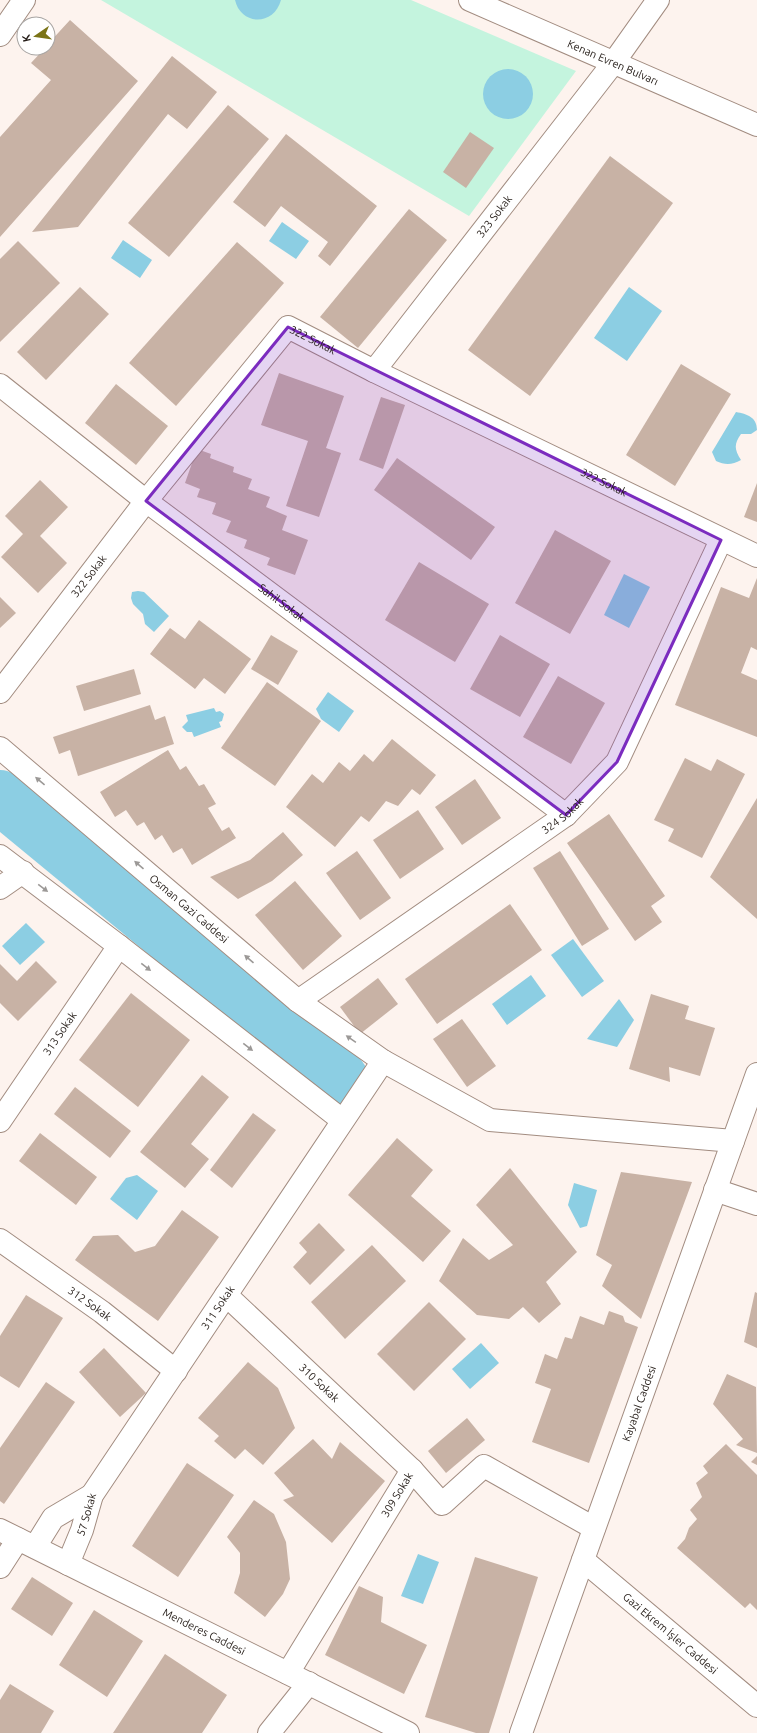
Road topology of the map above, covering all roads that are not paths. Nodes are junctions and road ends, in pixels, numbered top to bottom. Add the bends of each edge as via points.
1 (24, 0) edge
2 (470, 0) edge
3 (658, 0) edge
4 (0, 35) edge
5 (614, 62) junction
6 (757, 125) edge
7 (374, 371) junction
8 (0, 385) edge
9 (146, 501) junction
10 (721, 540) junction
11 (757, 556) edge
12 (0, 692) edge
13 (0, 748) edge
14 (566, 816) junction
15 (0, 856) edge
16 (22, 872) junction
17 (0, 888) edge
18 (119, 946) junction
19 (298, 1001) junction
20 (383, 1061) junction
21 (757, 1074) edge
22 (342, 1120) junction
23 (0, 1121) edge
24 (733, 1141) junction
25 (715, 1190) junction
26 (757, 1204) edge
27 (0, 1240) edge
28 (226, 1295) junction
29 (176, 1371) junction
30 (412, 1470) junction
31 (92, 1495) junction
32 (594, 1528) junction
33 (18, 1539) edge
34 (583, 1560) junction
35 (68, 1564) junction
36 (0, 1567) edge
37 (288, 1673) junction
38 (309, 1683) junction
39 (757, 1706) edge
40 (269, 1733) edge
41 (408, 1733) edge
42 (521, 1733) edge

1 - 4 street
2 - 5 street, Kenan Evren Bulvarı
3 - 5 street, 323 Sokak
5 - 6 street, Kenan Evren Bulvarı
5 - 7 street, 323 Sokak
7 - 9 street, 322 Sokak via 288,326
7 - 10 street, 322 Sokak
8 - 9 street, Sahil Sokak
9 - 12 street, 322 Sokak
9 - 14 street, Sahil Sokak
10 - 11 street, 322 Sokak
10 - 14 street, 324 Sokak via 617,762
19 -> 13 street, Osman Gazi Caddesi
14 - 19 street, 324 Sokak
15 - 16 street
16 - 17 street
16 -> 18 street
18 -> 22 street
18 - 23 street, 313 Sokak
20 -> 19 street, Osman Gazi Caddesi
20 - 22 street, 311 Sokak
20 - 24 street, Osman Gazi Caddesi via 490,1120
21 - 24 street, Kayabal Caddesi
22 - 28 street, 311 Sokak
24 - 25 street, Kayabal Caddesi
25 - 26 street
25 - 32 street, Kayabal Caddesi
27 - 29 street, 312 Sokak via 102,1312
28 - 29 street, 311 Sokak
28 - 30 street, 310 Sokak
29 - 31 street, 311 Sokak
30 - 32 street, 309 Sokak via 442,1504 484,1466
30 - 37 street, 309 Sokak
31 - 33 street, 57 Sokak
31 - 35 street, 57 Sokak via 82,1530
32 - 34 street, Kayabal Caddesi
33 - 35 street, Menderes Caddesi
33 - 36 street, 57 Sokak
34 - 39 street, Gazi Ekrem İşler Caddesi
34 - 42 street, Kayabal Caddesi
35 - 37 street, Menderes Caddesi
37 - 38 street, Menderes Caddesi
38 - 40 street
38 - 41 street, Menderes Caddesi

